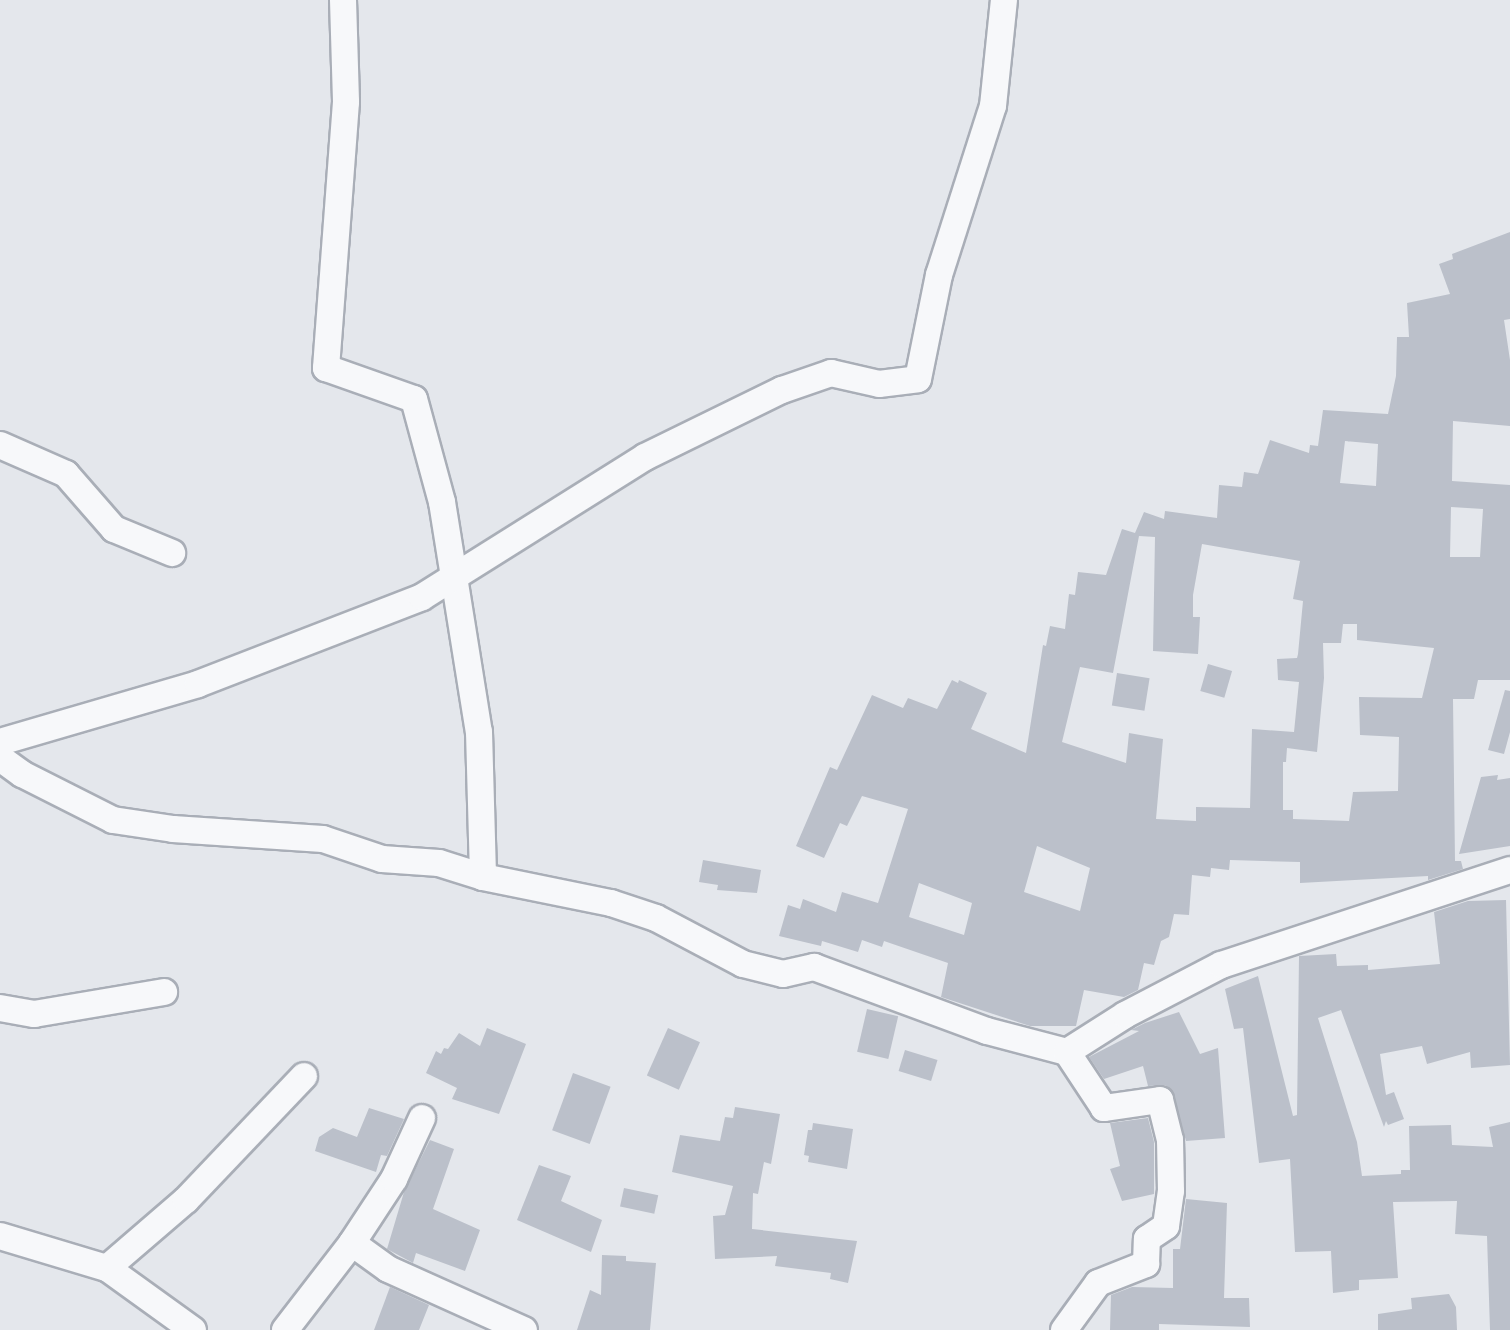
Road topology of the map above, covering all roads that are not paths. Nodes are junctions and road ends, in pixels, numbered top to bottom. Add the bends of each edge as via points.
1 (343, 0) edge
2 (1004, 0) edge
3 (0, 445) edge
4 (172, 553) dead end
5 (454, 577) junction
6 (0, 742) edge
7 (0, 758) edge
8 (1510, 870) edge
9 (483, 877) junction
10 (164, 992) dead end
11 (0, 1008) edge
12 (1067, 1052) junction
13 (304, 1076) dead end
14 (422, 1118) dead end
15 (0, 1236) edge
16 (352, 1243) junction
17 (107, 1268) junction
18 (193, 1330) edge
19 (285, 1330) edge
20 (524, 1330) edge
21 (1064, 1330) edge

1 - 5 street via 346,102 326,368 414,399 442,502
2 - 5 street via 993,106 939,275 918,379 879,384 831,373 782,390 645,457
3 - 4 street via 66,474 114,529
5 - 6 street via 422,597 198,684
5 - 9 street via 479,732
7 - 9 street via 113,820 323,839 382,859 439,863
8 - 12 street via 1221,965
9 - 12 street via 611,903 656,918 743,964 783,974 814,967 987,1031
10 - 11 street via 34,1014
12 - 21 street via 1104,1108 1160,1100 1170,1140 1171,1191 1166,1226 1147,1239 1146,1264 1098,1283
13 - 17 street via 186,1200
14 - 16 street via 394,1179
15 - 17 street
16 - 19 street
16 - 20 street via 388,1269
17 - 18 street

